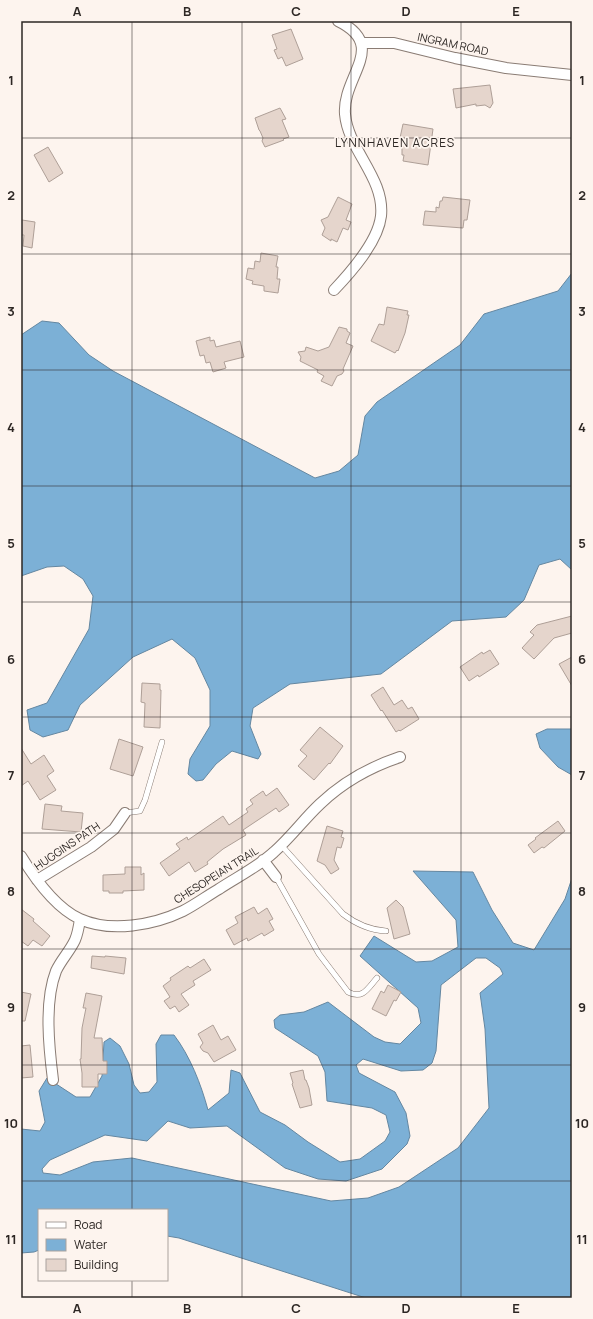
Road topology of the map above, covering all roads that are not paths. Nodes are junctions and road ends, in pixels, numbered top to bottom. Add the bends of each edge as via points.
1 (338, 21) edge
2 (362, 43) junction
3 (572, 75) edge
4 (334, 290) dead end
5 (162, 742) dead end
6 (400, 757) dead end
7 (125, 813) joint
8 (281, 845) junction
9 (21, 856) edge
10 (263, 860) junction
11 (276, 877) joint
12 (37, 880) junction
13 (80, 919) junction
14 (386, 931) dead end
15 (377, 978) dead end
16 (53, 1080) dead end

1 - 2 street via 356,33
2 - 3 street, INGRAM ROAD via 394,43 506,68
2 - 4 street via 363,52 350,84 345,113 351,136 378,192 381,216 375,235
5 - 7 lane via 140,811
6 - 8 street, CHESOPEIAN TRAIL via 364,772 341,786
7 - 12 street, HUGGINS PATH via 114,829 91,847
8 - 10 street, CHESOPEIAN TRAIL
8 - 14 lane via 343,914 363,927
9 - 12 street, CHESOPEIAN TRAIL
10 - 11 street
10 - 13 street, CHESOPEIAN TRAIL via 183,911 157,921 135,926 108,926
11 - 15 lane via 319,954 348,992 353,995 364,993
12 - 13 street, CHESOPEIAN TRAIL via 68,912
13 - 16 street via 75,941 61,960 52,988 48,1026

